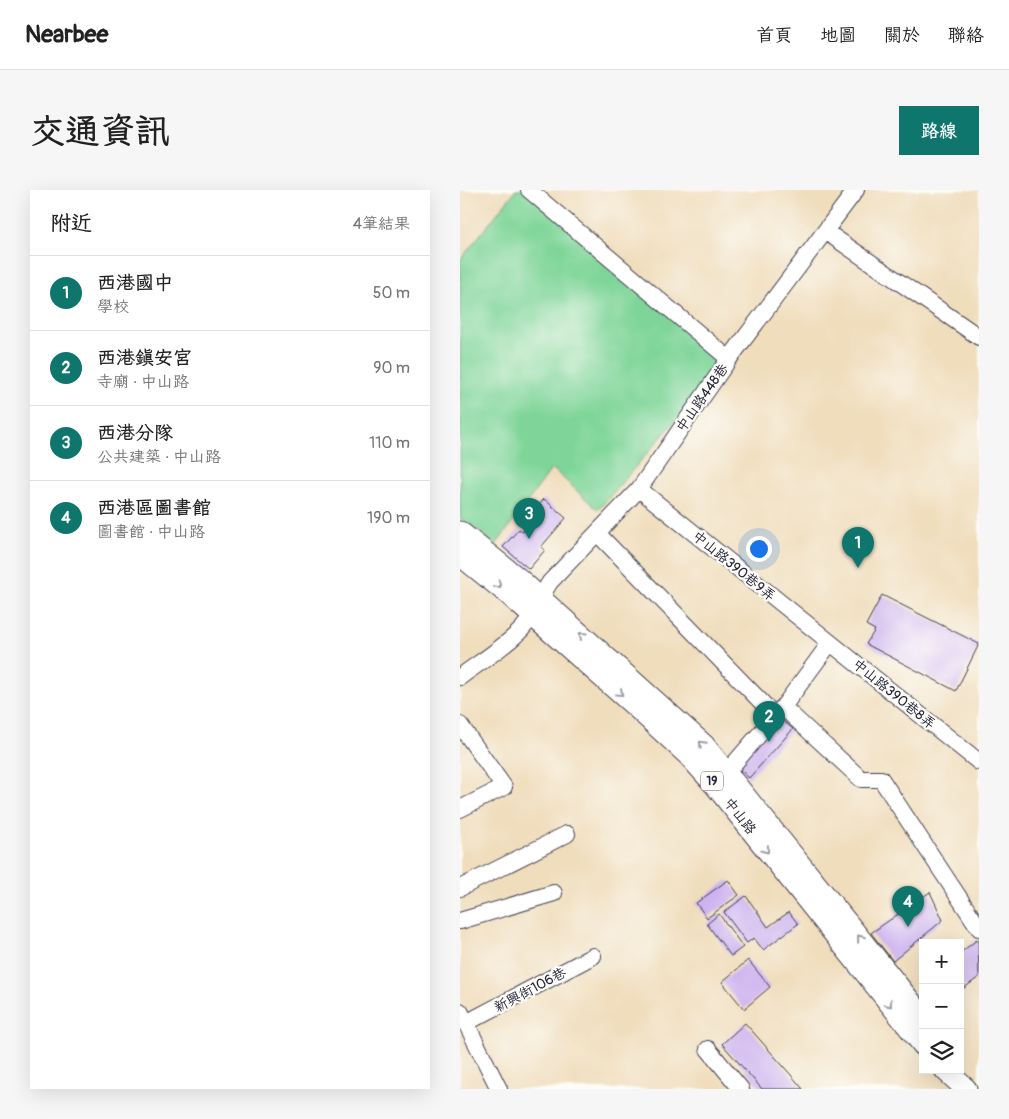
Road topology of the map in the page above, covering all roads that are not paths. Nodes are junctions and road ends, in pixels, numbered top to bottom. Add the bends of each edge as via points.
1 (530, 190) edge
2 (856, 190) edge
3 (825, 231) junction
4 (979, 337) edge
5 (729, 358) junction
6 (638, 489) junction
7 (460, 532) edge
8 (597, 533) junction
9 (460, 555) edge
10 (536, 606) junction
11 (830, 643) junction
12 (460, 677) edge
13 (779, 712) junction
14 (460, 725) edge
15 (979, 762) edge
16 (721, 779) junction
17 (460, 809) edge
18 (567, 834) dead end
19 (460, 888) edge
20 (554, 892) dead end
21 (460, 921) edge
22 (979, 928) edge
23 (593, 956) dead end
24 (877, 975) junction
25 (919, 1013) edge
26 (463, 1017) edge
27 (919, 1040) edge
28 (708, 1049) dead end
29 (950, 1074) edge
30 (962, 1074) edge
31 (979, 1081) edge
32 (499, 1089) edge
33 (741, 1089) edge
34 (968, 1089) edge
35 (975, 1089) edge

1 - 5 street
2 - 3 street, 中山路448巷
3 - 4 street
3 - 5 street, 中山路448巷
5 - 6 street, 中山路448巷
6 - 8 street, 中山路448巷
6 - 11 street, 中山路390巷9弄
7 - 10 main road, 中山路 / 19
8 - 10 street, 中山路448巷 via 550,582
8 - 13 street
9 -> 10 main road, 中山路 / 19
10 - 12 street, 中山路448巷 via 522,629
10 - 16 main road, 中山路 / 19 via 689,756
11 - 13 street
11 - 15 street, 中山路390巷8弄
13 - 16 street
13 - 22 street via 861,779 881,779
14 - 17 street via 504,787
16 - 24 main road, 中山路 / 19
18 - 19 street
20 - 21 street
23 - 26 street, 新興街106巷
24 - 25 main road, 中山路 / 19
24 -> 27 main road, 中山路 / 19
26 - 32 street
28 - 33 street
29 - 34 main road
30 - 34 main road
31 - 35 main road

